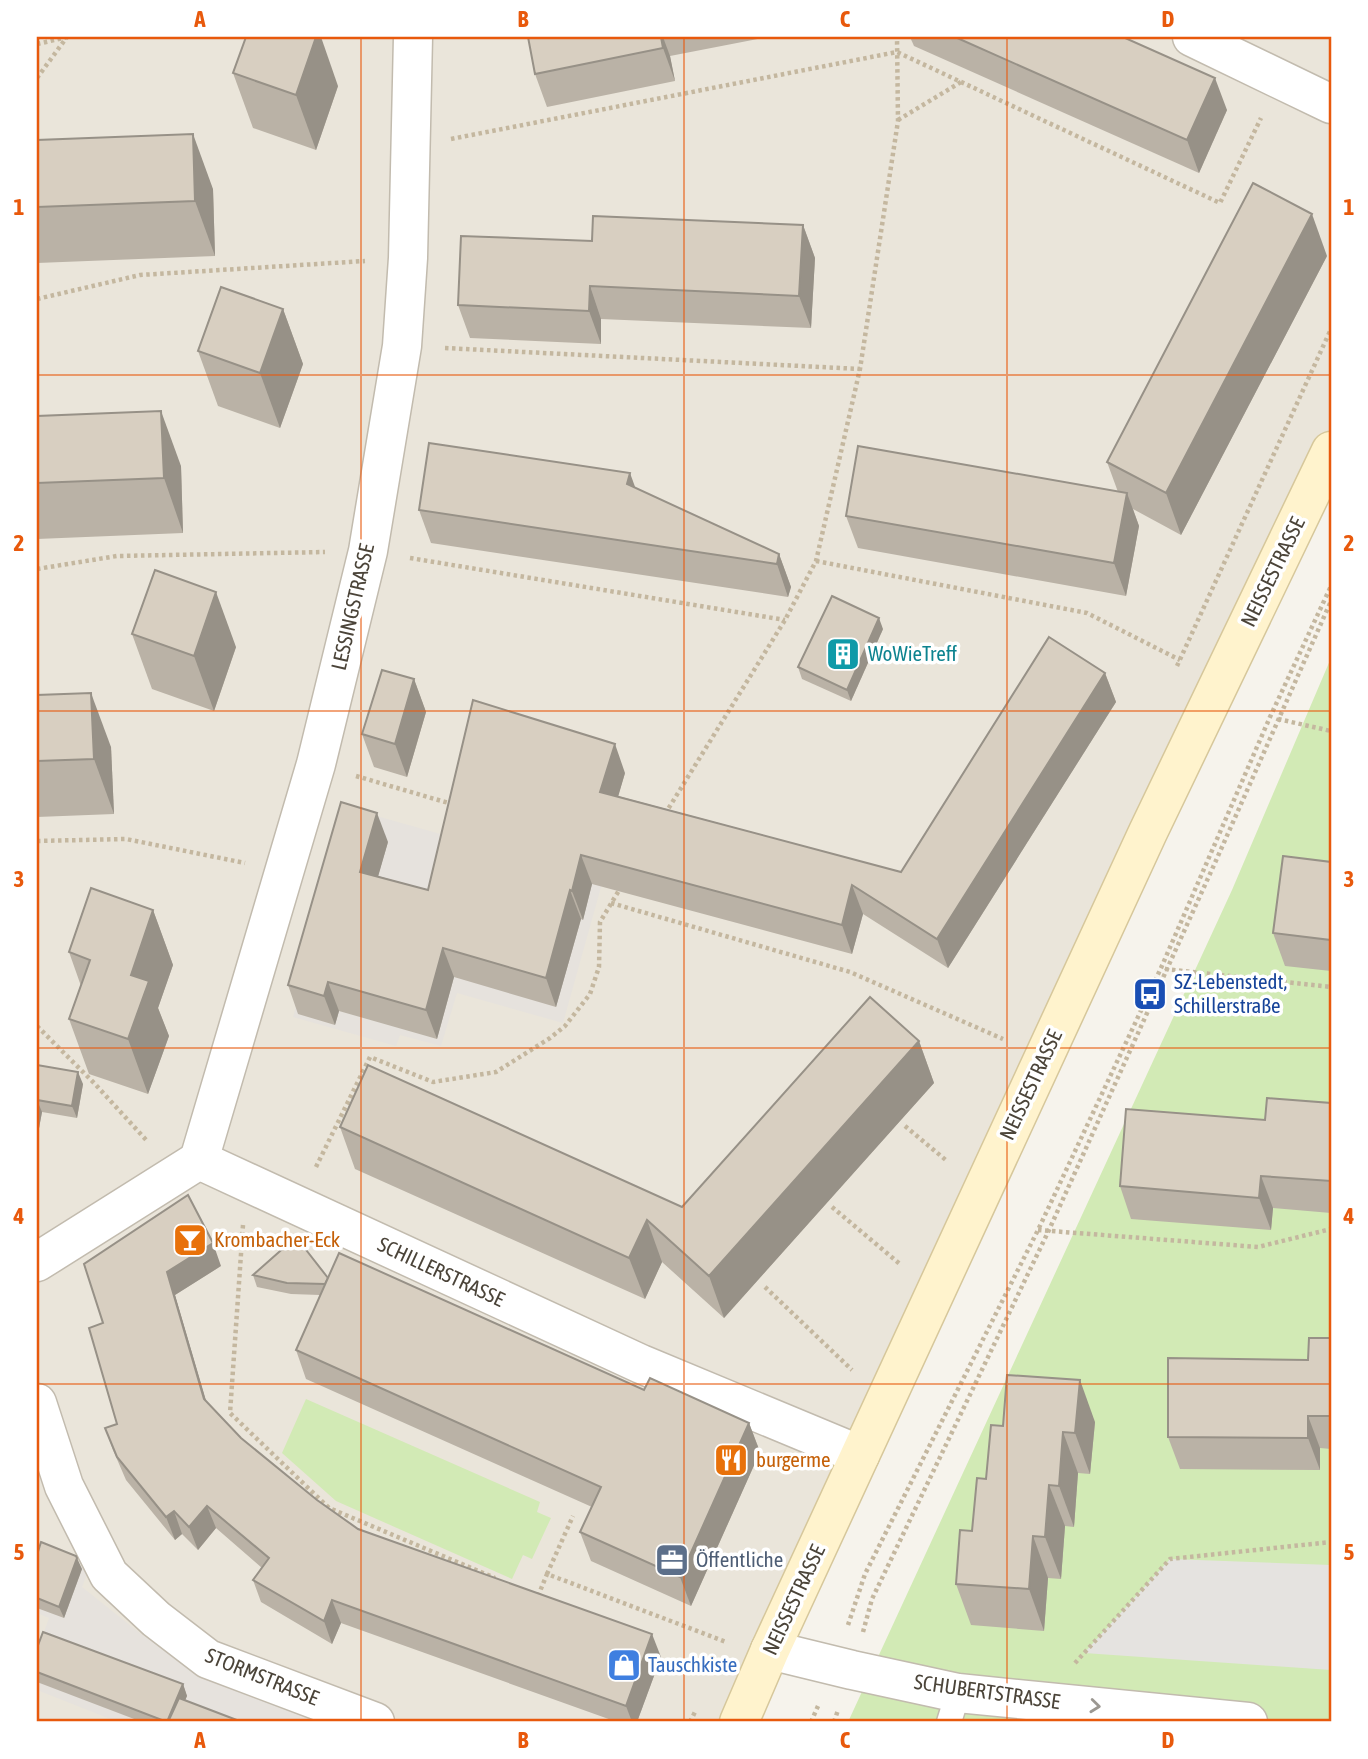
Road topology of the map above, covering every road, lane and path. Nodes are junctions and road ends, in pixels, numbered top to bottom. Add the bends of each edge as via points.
1 (67, 37) edge
2 (413, 37) edge
3 (897, 37) edge
4 (1192, 37) edge
5 (37, 44) edge
6 (897, 52) junction
7 (37, 78) edge
8 (1280, 79) junction
9 (961, 82) junction
10 (1331, 104) edge
11 (898, 121) junction
12 (411, 147) junction
13 (408, 258) junction
14 (37, 299) edge
15 (402, 346) junction
16 (860, 369) junction
17 (1331, 451) edge
18 (368, 551) junction
19 (816, 561) junction
20 (37, 569) edge
21 (1331, 586) edge
22 (1331, 601) edge
23 (786, 620) junction
24 (1180, 660) dead end
25 (1270, 717) junction
26 (1279, 719) junction
27 (1331, 731) edge
28 (316, 765) junction
29 (463, 808) edge
30 (658, 825) edge
31 (37, 841) edge
32 (284, 870) junction
33 (624, 881) edge
34 (611, 903) junction
35 (1161, 968) junction
36 (1167, 969) junction
37 (1331, 988) edge
38 (37, 1026) edge
39 (1003, 1039) dead end
40 (905, 1126) dead end
41 (947, 1161) dead end
42 (188, 1167) junction
43 (246, 1182) junction
44 (297, 1205) junction
45 (832, 1207) dead end
46 (1038, 1230) junction
47 (1049, 1230) junction
48 (1331, 1230) edge
49 (37, 1262) edge
50 (901, 1265) dead end
51 (765, 1287) dead end
52 (853, 1371) dead end
53 (37, 1403) edge
54 (860, 1455) junction
55 (573, 1516) dead end
56 (1331, 1542) edge
57 (547, 1574) junction
58 (501, 1581) edge
59 (538, 1596) edge
60 (727, 1643) dead end
61 (770, 1650) junction
62 (1084, 1653) dead end
63 (843, 1668) junction
64 (953, 1707) edge
65 (375, 1722) edge
66 (739, 1722) edge
67 (1248, 1722) edge

1 - 5 path
1 - 7 path
2 - 12 street, LESSINGSTRASSE
3 - 6 path
4 - 8 street
6 - 9 path
6 - 11 path
6 - 12 path
8 - 9 path via 1220,202
8 - 10 street
9 - 11 path
11 - 16 path
12 - 13 street, LESSINGSTRASSE
13 - 14 path via 140,275
13 - 15 street, LESSINGSTRASSE
15 - 16 path
15 - 18 street, LESSINGSTRASSE
16 - 19 path
17 - 54 street, NEISSESTRASSE via 1142,844
18 - 20 path via 117,556
18 - 23 path
18 - 28 street, LESSINGSTRASSE
19 - 23 path
19 - 24 path via 1087,613
21 - 25 path
22 - 26 path
23 - 30 path
25 - 26 path
25 - 35 path
26 - 27 path
26 - 36 path
28 - 29 path
28 - 32 street, LESSINGSTRASSE
31 - 32 path via 127,839
32 - 42 street, LESSINGSTRASSE
33 - 34 path
34 - 39 path via 850,972
34 - 44 path via 600,922 599,967 590,994 565,1026 496,1072 433,1082 370,1058
35 - 36 path
35 - 46 path
36 - 37 path
36 - 47 path
38 - 42 path
40 - 41 path
42 - 43 street, SCHILLERSTRASSE
42 - 49 street
43 - 44 street, SCHILLERSTRASSE
43 - 58 path via 230,1413 329,1508
44 - 54 street, SCHILLERSTRASSE via 641,1364
45 - 50 path
46 - 47 path
46 - 63 path via 865,1574
47 - 48 path via 1258,1247
47 - 63 path
51 - 52 path
53 - 65 street, STORMSTRASSE via 64,1486 109,1575 208,1659
54 - 61 street, NEISSESTRASSE
55 - 57 path
56 - 62 path via 1170,1559
57 - 59 path
57 - 60 path
61 - 63 street, SCHUBERTSTRASSE
61 - 66 street, NEISSESTRASSE
63 - 64 street, SCHUBERTSTRASSE
64 -> 67 street, SCHUBERTSTRASSE

